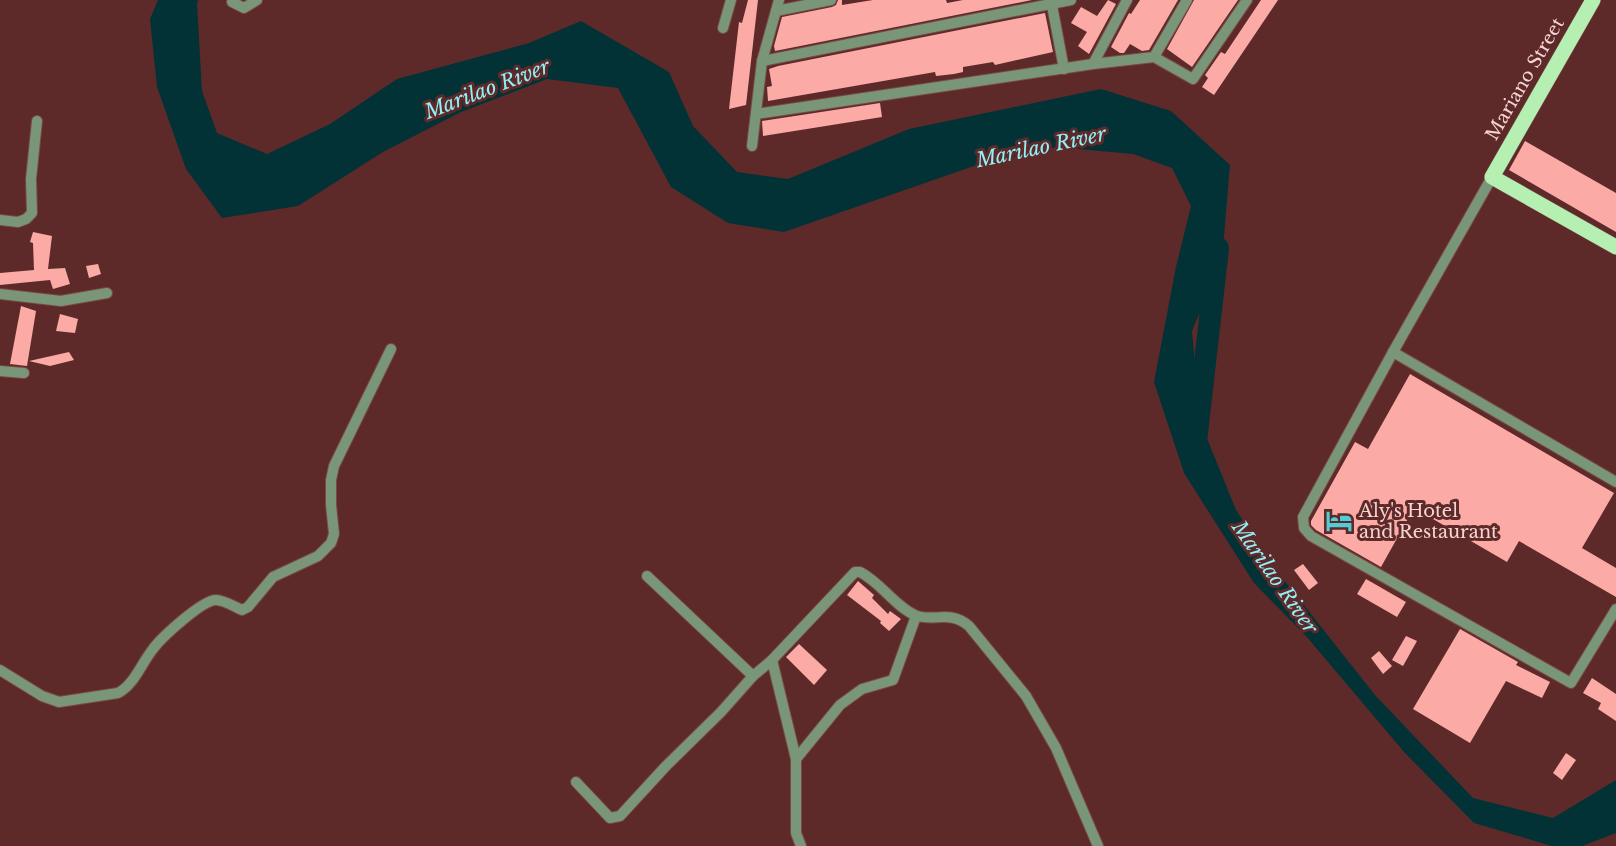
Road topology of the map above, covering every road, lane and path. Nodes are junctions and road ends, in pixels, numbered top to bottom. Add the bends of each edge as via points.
1 (234, 0) edge
2 (257, 0) edge
3 (731, 0) edge
4 (831, 0) edge
5 (1071, 0) edge
6 (1126, 0) edge
7 (1187, 0) edge
8 (1247, 0) edge
9 (1593, 0) edge
10 (1051, 2) edge
11 (778, 5) edge
12 (723, 28) dead end
13 (1154, 57) junction
14 (762, 61) junction
15 (1093, 64) junction
16 (1064, 69) junction
17 (756, 114) junction
18 (37, 120) dead end
19 (752, 146) dead end
20 (1492, 177) junction
21 (0, 220) edge
22 (1616, 247) edge
23 (107, 293) dead end
24 (0, 294) edge
25 (391, 349) dead end
26 (1393, 352) junction
27 (0, 371) edge
28 (24, 373) dead end
29 (1616, 482) edge
30 (647, 576) dead end
31 (1616, 609) edge
32 (916, 616) junction
33 (772, 660) junction
34 (0, 670) edge
35 (753, 676) junction
36 (796, 759) junction
37 (576, 782) dead end
38 (801, 846) edge
39 (1098, 846) edge

1 - 2 street via 244,8
3 - 12 street
4 - 11 street
5 - 10 street
6 - 15 street
7 - 13 street
8 - 13 street via 1193,79
9 - 20 main road, Mariano Street
10 - 14 street
10 - 16 street
11 - 14 street
13 - 15 street
14 - 17 street
15 - 16 street
16 - 17 street
17 - 19 street
18 - 21 street via 32,213 18,222
20 - 22 main road
20 - 26 street
23 - 24 street via 61,301
25 - 34 street via 334,466 334,534 327,549 273,577 242,610 216,600 207,602 154,648 125,690 118,693 59,702
26 - 29 street
26 - 31 street via 1303,517 1304,528 1311,536 1571,683
27 - 28 street
30 - 35 street
32 - 33 street via 865,574 855,572
32 - 36 street via 893,680 862,689 840,705
32 - 39 street via 962,620 1026,696 1056,748
33 - 35 street
33 - 36 street
35 - 37 street via 620,816 610,818
36 - 38 street via 796,833

